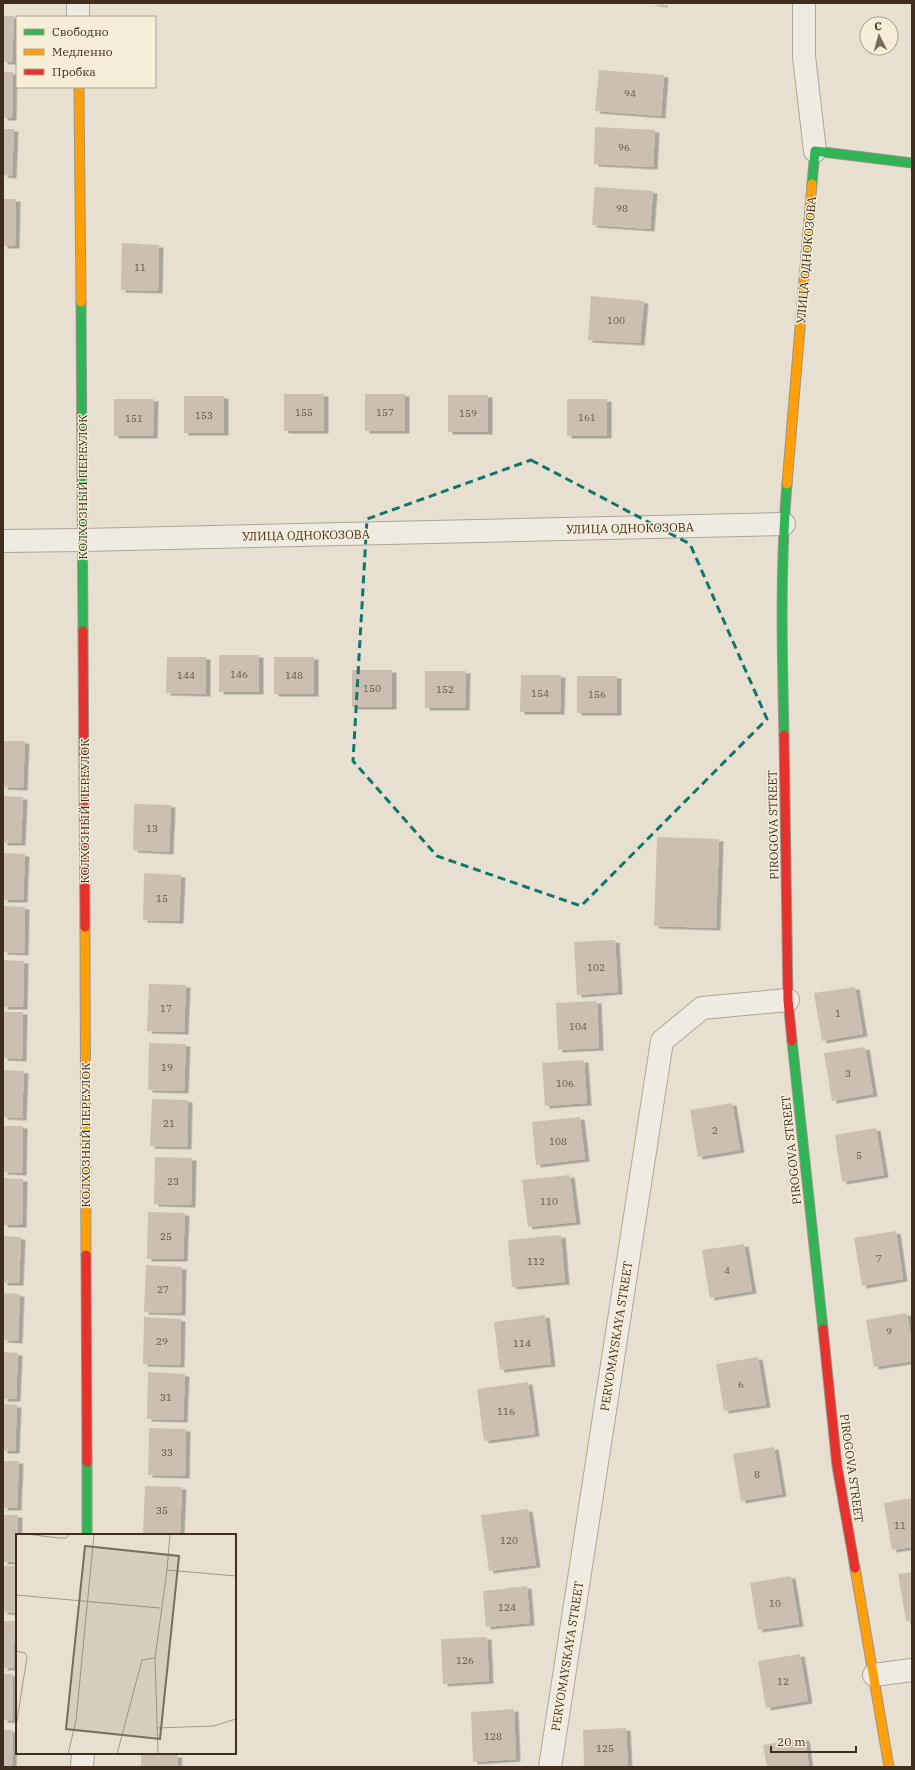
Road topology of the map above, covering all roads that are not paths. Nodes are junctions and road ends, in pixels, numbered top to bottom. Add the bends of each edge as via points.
1 (78, 3) edge
2 (804, 3) edge
3 (78, 16) edge
4 (78, 88) edge
5 (815, 151) junction
6 (912, 163) edge
7 (784, 524) junction
8 (83, 540) junction
9 (3, 541) edge
10 (788, 1000) junction
11 (87, 1534) edge
12 (912, 1670) edge
13 (874, 1675) junction
14 (83, 1754) edge
15 (82, 1767) edge
16 (550, 1767) edge
17 (889, 1767) edge

1 - 3 street
2 - 5 street via 804,56
4 - 8 street, КОЛХОЗНЫЙ ПЕРЕУЛОК
5 - 6 street
5 - 7 street, УЛИЦА ОДНОКОЗОВА
7 - 8 street, УЛИЦА ОДНОКОЗОВА
7 - 10 street, PIROGOVA STREET via 782,644
8 - 9 street, УЛИЦА ОДНОКОЗОВА
8 - 11 street, КОЛХОЗНЫЙ ПЕРЕУЛОК
10 - 13 street, PIROGOVA STREET via 837,1466
10 - 16 street, PERVOMAYSKAYA STREET via 702,1008 662,1041
12 - 13 street
13 - 17 street, PIROGOVA STREET
14 - 15 street

